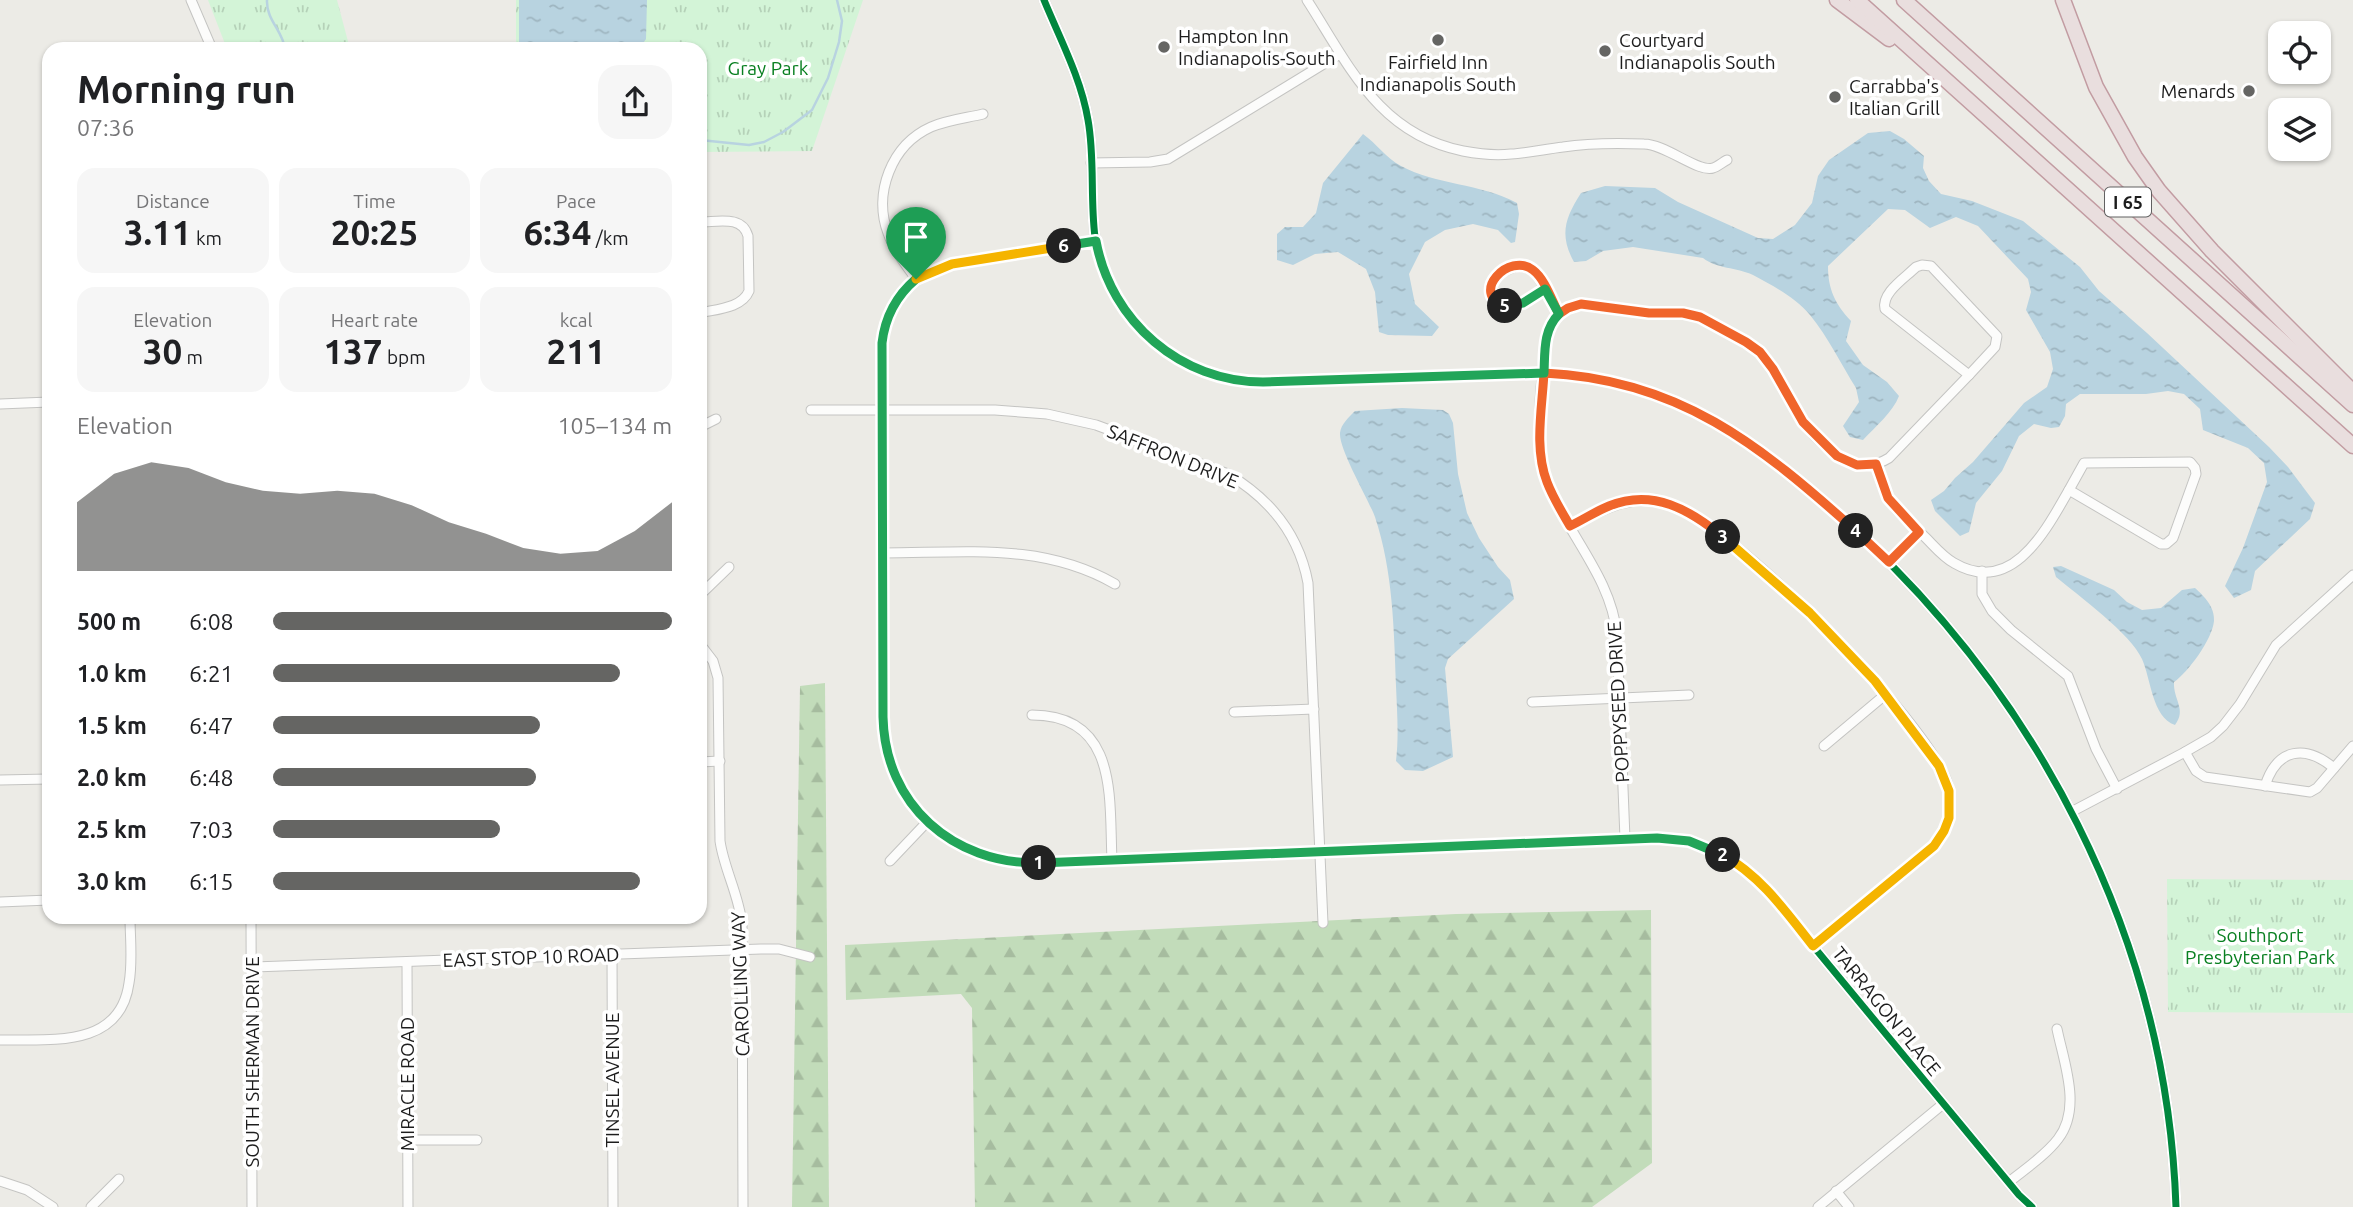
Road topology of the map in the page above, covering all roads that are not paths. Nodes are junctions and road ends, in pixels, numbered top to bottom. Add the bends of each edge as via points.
1 (191, 0) edge
2 (1044, 0) edge
3 (1307, 0) edge
4 (1837, 0) edge
5 (1857, 0) edge
6 (1904, 0) edge
7 (2063, 0) edge
8 (209, 42) edge
9 (1340, 54) junction
10 (1953, 86) junction
11 (984, 114) dead end
12 (1727, 160) dead end
13 (1091, 163) junction
14 (707, 222) edge
15 (1096, 241) junction
16 (916, 279) junction
17 (1545, 289) junction
18 (707, 311) edge
19 (1559, 314) junction
20 (1544, 373) junction
21 (1969, 375) junction
22 (2353, 392) edge
23 (42, 402) edge
24 (0, 404) edge
25 (2353, 405) edge
26 (811, 410) dead end
27 (882, 410) junction
28 (716, 419) dead end
29 (707, 424) edge
30 (2353, 446) edge
31 (1876, 464) junction
32 (2068, 490) junction
33 (1570, 526) junction
34 (1919, 532) junction
35 (883, 553) junction
36 (1889, 562) junction
37 (729, 567) dead end
38 (1982, 571) junction
39 (2353, 575) edge
40 (1115, 584) dead end
41 (707, 588) edge
42 (707, 653) edge
43 (1886, 694) junction
44 (1689, 695) dead end
45 (1619, 698) junction
46 (1532, 702) dead end
47 (1314, 709) junction
48 (1234, 712) dead end
49 (1032, 715) dead end
50 (1825, 746) dead end
51 (2353, 746) edge
52 (2185, 752) junction
53 (720, 761) junction
54 (707, 762) edge
55 (2334, 768) junction
56 (42, 779) edge
57 (0, 780) edge
58 (2265, 786) junction
59 (2117, 789) junction
60 (2073, 811) junction
61 (927, 822) junction
62 (1625, 839) junction
63 (1320, 852) junction
64 (1112, 860) junction
65 (890, 861) dead end
66 (42, 900) edge
67 (0, 902) edge
68 (1323, 923) dead end
69 (130, 924) edge
70 (251, 924) edge
71 (1813, 946) junction
72 (742, 949) junction
73 (612, 953) junction
74 (810, 957) dead end
75 (407, 962) junction
76 (251, 967) junction
77 (2057, 1029) dead end
78 (0, 1040) edge
79 (1943, 1104) junction
80 (408, 1140) junction
81 (477, 1140) dead end
82 (119, 1179) dead end
83 (0, 1181) edge
84 (2009, 1182) junction
85 (1836, 1191) junction
86 (53, 1207) edge
87 (92, 1207) edge
88 (252, 1207) edge
89 (408, 1207) edge
90 (613, 1207) edge
91 (743, 1207) edge
92 (1818, 1207) edge
93 (1849, 1207) edge
94 (2032, 1207) edge
95 (2176, 1207) edge

1 - 8 street
2 - 13 street via 1082,94
3 - 9 street
4 - 10 highway
5 - 10 highway, I 65
6 - 25 highway, I 65
7 - 22 highway via 2096,87 2159,191 2211,251
9 - 12 street via 1362,87 1392,118 1451,148 1502,155 1566,146 1647,144 1704,169
9 - 13 street via 1168,159
10 - 30 highway, I 65
11 - 16 street via 920,133 890,168 883,197 884,222
13 - 15 street
14 - 18 street via 738,222 747,232 749,291 743,300
15 - 16 street via 952,264
15 - 20 street via 1110,287 1139,328 1171,356 1217,376 1263,382
16 - 27 street, TARRAGON PLACE via 895,302 885,326
17 - 17 street via 1533,270 1522,266 1500,273 1491,286 1496,301 1508,307
17 - 19 street
19 - 20 street, POPPYSEED DRIVE via 1547,334
19 - 31 street via 1581,304 1700,317 1760,352 1803,422 1837,456 1857,465
20 - 33 street, POPPYSEED DRIVE via 1542,467
20 - 36 street via 1586,376 1627,386 1710,419 1774,460
21 - 21 street via 1996,347 1996,334 1931,266 1920,265 1886,296 1885,309
21 - 31 street via 1894,454
23 - 24 street
26 - 27 street, SAFFRON DRIVE
27 - 35 street, TARRAGON PLACE
27 - 47 street, SAFFRON DRIVE via 1000,410 1068,418 1121,433 1246,485 1280,518 1303,562 1309,592
28 - 29 street
31 - 34 street via 1888,498
32 - 32 street via 2082,465 2088,463 2190,462 2196,470 2174,538 2166,544
32 - 38 street via 2028,553 2005,568
33 - 43 street via 1610,506 1635,500 1684,509 1810,613
33 - 45 street, POPPYSEED DRIVE via 1610,600 1617,635
34 - 36 street
34 - 38 street via 1956,564
35 - 40 street via 1030,554 1060,560
35 - 61 street, TARRAGON PLACE via 885,743 901,788
36 - 60 street via 1980,665 2024,727
37 - 41 street
38 - 59 street via 1982,593 1992,611 2068,676 2096,750
39 - 52 street via 2276,645 2228,721
42 - 53 street, CAROLLING WAY via 718,678
43 - 50 street
43 - 71 street via 1944,774 1949,818 1934,846
44 - 45 street
45 - 46 street
45 - 62 street, POPPYSEED DRIVE
47 - 48 street
47 - 63 street, SAFFRON DRIVE
49 - 64 street via 1069,723 1097,748 1108,780
51 - 55 street
52 - 58 street via 2205,777
52 - 59 street
53 - 54 street
53 - 72 street, CAROLLING WAY via 720,844 740,910
55 - 58 street via 2310,792
55 - 58 street via 2309,753 2290,755 2273,766
56 - 57 street
59 - 60 street
60 - 95 street via 2119,918 2149,1017 2169,1124
61 - 64 street, TARRAGON PLACE via 966,848 998,859 1035,863
61 - 65 street
62 - 63 street, TARRAGON PLACE
62 - 71 street, TARRAGON PLACE via 1673,838 1721,853 1761,883
63 - 64 street, TARRAGON PLACE
63 - 68 street, SAFFRON DRIVE
66 - 67 street
69 - 78 street via 129,986 114,1017 80,1037
70 - 76 street, SOUTH SHERMAN DRIVE
71 - 79 street, TARRAGON PLACE
72 - 73 street, EAST STOP 10 ROAD
72 - 74 street, EAST STOP 10 ROAD via 779,949
72 - 91 street, CAROLLING WAY
73 - 75 street, EAST STOP 10 ROAD
73 - 90 street, TINSEL AVENUE
75 - 76 street, EAST STOP 10 ROAD
75 - 80 street, MIRACLE ROAD
76 - 88 street, SOUTH SHERMAN DRIVE
77 - 84 street via 2070,1093 2068,1119 2056,1142
79 - 84 street, TARRAGON PLACE
79 - 85 street
80 - 81 street
80 - 89 street, MIRACLE ROAD
82 - 87 street
83 - 86 street via 27,1190
84 - 94 street, TARRAGON PLACE
85 - 92 street
85 - 93 street

